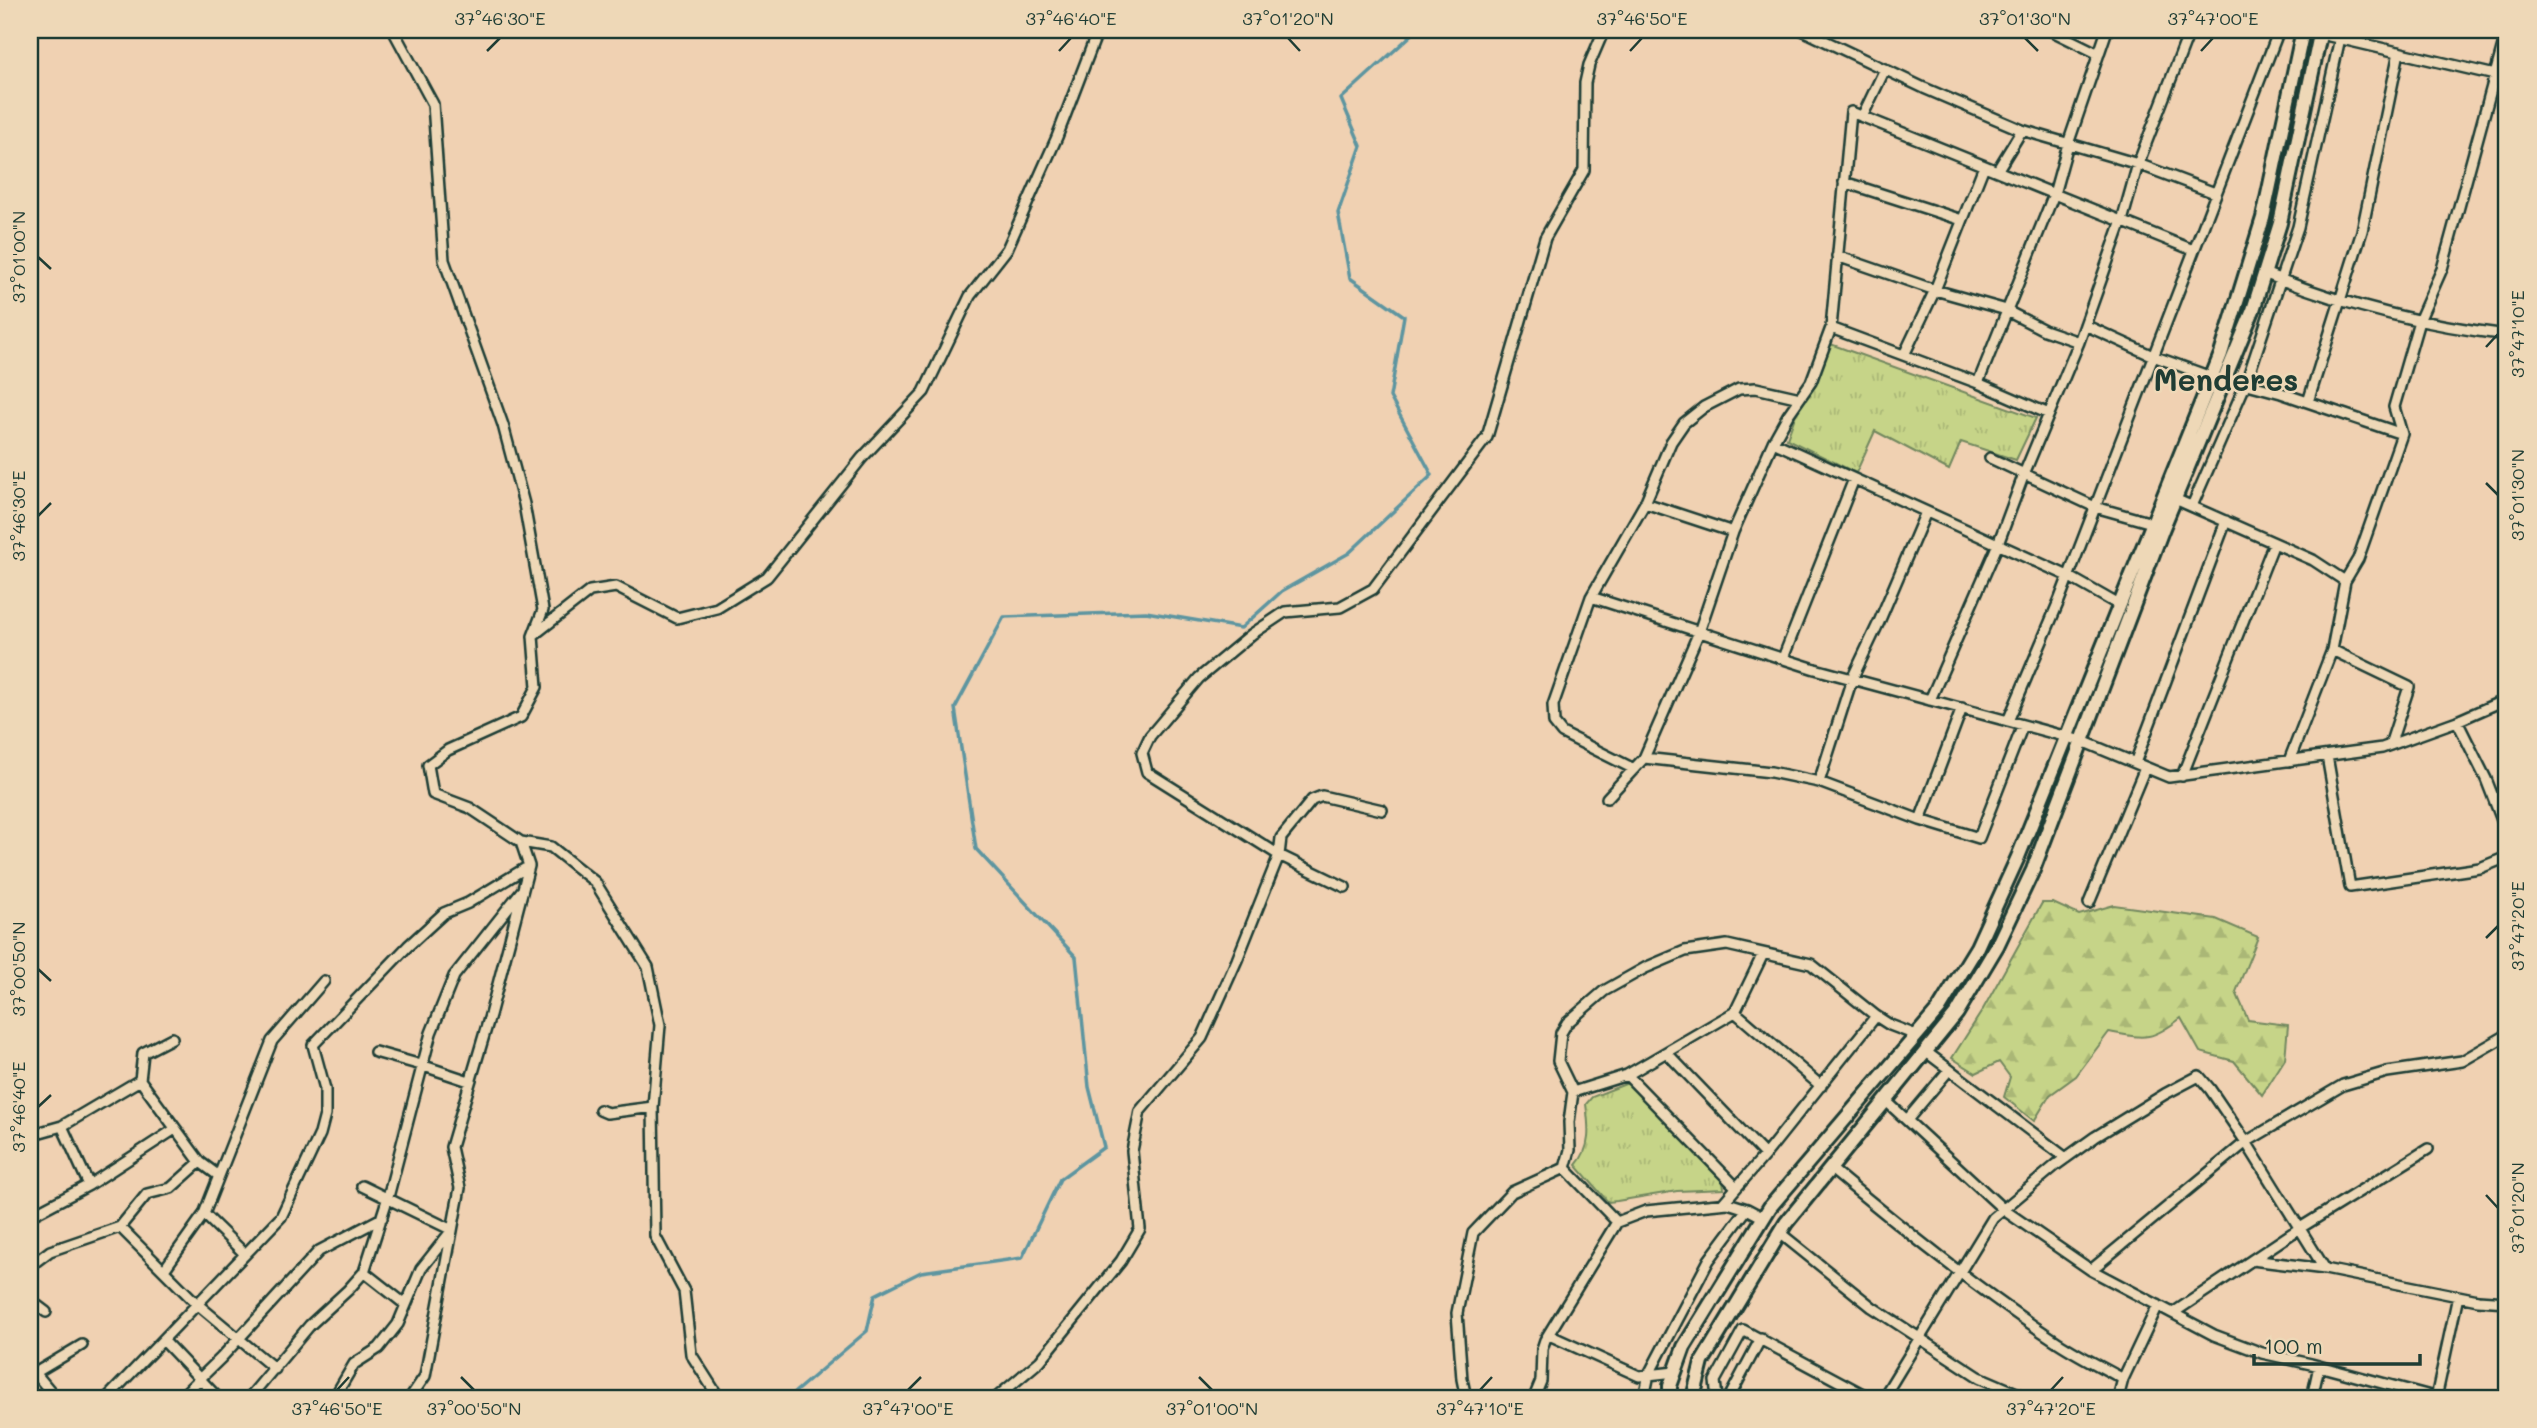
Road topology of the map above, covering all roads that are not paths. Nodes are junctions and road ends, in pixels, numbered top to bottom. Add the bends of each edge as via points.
1 (393, 30) edge
2 (1098, 30) edge
3 (1604, 30) edge
4 (1802, 30) edge
5 (2050, 30) edge
6 (2107, 30) edge
7 (2190, 30) edge
8 (2279, 30) edge
9 (2303, 30) edge
10 (2507, 31) edge
11 (2321, 32) edge
12 (2340, 38) junction
13 (2399, 52) junction
14 (2099, 54) junction
15 (1885, 69) junction
16 (2495, 75) junction
17 (2507, 76) edge
18 (1862, 117) junction
19 (2022, 130) junction
20 (2068, 144) junction
21 (2138, 164) junction
22 (1984, 166) junction
23 (1997, 171) junction
24 (1844, 182) junction
25 (2215, 193) junction
26 (2054, 194) junction
27 (1962, 220) junction
28 (2122, 221) junction
29 (2193, 250) junction
30 (1838, 256) junction
31 (2264, 273) junction
32 (2280, 280) junction
33 (1935, 290) junction
34 (2338, 301) junction
35 (2007, 311) junction
36 (2419, 321) junction
37 (2085, 325) junction
38 (1831, 328) junction
39 (2507, 335) edge
40 (2079, 342) junction
41 (1903, 355) junction
42 (2152, 356) junction
43 (2218, 377) junction
44 (1979, 383) junction
45 (2246, 383) junction
46 (1800, 398) junction
47 (2308, 402) junction
48 (2049, 414) junction
49 (2402, 434) junction
50 (1773, 442) junction
51 (1990, 458) dead end
52 (2024, 474) junction
53 (1854, 479) junction
54 (2175, 499) junction
55 (1645, 503) junction
56 (2192, 506) junction
57 (2095, 507) junction
58 (1927, 512) junction
59 (2226, 521) junction
60 (2152, 523) junction
61 (1734, 532) junction
62 (2274, 543) junction
63 (1998, 544) junction
64 (2068, 576) junction
65 (2345, 581) junction
66 (1591, 597) junction
67 (2119, 605) junction
68 (1699, 632) junction
69 (533, 636) junction
70 (2332, 650) junction
71 (1783, 658) junction
72 (1852, 679) junction
73 (2507, 699) edge
74 (1930, 700) junction
75 (1962, 708) junction
76 (2008, 720) junction
77 (2456, 722) junction
78 (2023, 725) junction
79 (2066, 737) junction
80 (2082, 741) junction
81 (2390, 746) junction
82 (2327, 756) junction
83 (1644, 758) junction
84 (2289, 761) junction
85 (2135, 763) junction
86 (2145, 768) junction
87 (1634, 769) junction
88 (2182, 776) junction
89 (1819, 782) junction
90 (1607, 798) dead end
91 (1382, 810) dead end
92 (1920, 820) junction
93 (2507, 833) edge
94 (521, 842) junction
95 (1279, 855) junction
96 (2507, 857) edge
97 (529, 866) junction
98 (1345, 887) dead end
99 (523, 890) junction
100 (2089, 903) dead end
101 (1763, 954) junction
102 (324, 981) dead end
103 (1735, 1012) junction
104 (1876, 1016) junction
105 (1916, 1035) junction
106 (2507, 1035) edge
107 (172, 1038) dead end
108 (1925, 1051) junction
109 (375, 1052) dead end
110 (1667, 1053) junction
111 (421, 1065) junction
112 (1948, 1070) junction
113 (1627, 1075) junction
114 (141, 1080) junction
115 (469, 1081) junction
116 (1821, 1086) junction
117 (1573, 1092) junction
118 (1885, 1100) junction
119 (653, 1107) junction
120 (600, 1110) dead end
121 (1907, 1121) junction
122 (62, 1126) junction
123 (175, 1129) junction
124 (30, 1135) edge
125 (2246, 1142) junction
126 (2428, 1149) dead end
127 (1765, 1155) junction
128 (2066, 1158) junction
129 (200, 1163) junction
130 (1566, 1168) junction
131 (1830, 1168) junction
132 (219, 1176) junction
133 (89, 1185) junction
134 (362, 1186) dead end
135 (1737, 1187) junction
136 (388, 1197) junction
137 (1723, 1203) junction
138 (1747, 1209) junction
139 (2004, 1210) junction
140 (31, 1212) edge
141 (204, 1213) junction
142 (382, 1218) junction
143 (1764, 1218) junction
144 (1616, 1222) junction
145 (120, 1227) junction
146 (2300, 1228) junction
147 (452, 1230) junction
148 (1780, 1233) junction
149 (245, 1254) junction
150 (2252, 1260) junction
151 (30, 1266) edge
152 (2325, 1269) junction
153 (164, 1270) junction
154 (2091, 1270) junction
155 (364, 1272) junction
156 (1960, 1272) junction
157 (2458, 1296) junction
158 (30, 1300) edge
159 (2507, 1302) edge
160 (197, 1303) junction
161 (406, 1305) junction
162 (2158, 1305) junction
163 (46, 1312) dead end
164 (2173, 1313) junction
165 (1549, 1335) junction
166 (1761, 1338) junction
167 (1919, 1338) junction
168 (239, 1339) junction
169 (163, 1340) junction
170 (82, 1345) dead end
171 (2319, 1366) junction
172 (275, 1368) junction
173 (1675, 1372) junction
174 (1649, 1374) junction
175 (33, 1375) edge
176 (200, 1378) junction
177 (2123, 1379) junction
178 (336, 1397) edge
179 (56, 1398) edge
180 (107, 1398) edge
181 (180, 1398) edge
182 (218, 1398) edge
183 (249, 1398) edge
184 (410, 1398) edge
185 (719, 1398) edge
186 (996, 1398) edge
187 (1466, 1398) edge
188 (1534, 1398) edge
189 (1644, 1398) edge
190 (1670, 1398) edge
191 (1693, 1398) edge
192 (1717, 1398) edge
193 (1729, 1398) edge
194 (1870, 1398) edge
195 (1883, 1398) edge
196 (2028, 1398) edge
197 (2118, 1398) edge
198 (2312, 1398) edge
199 (2437, 1398) edge

1 - 69 street via 433,104 444,260 503,425 524,504 543,610
2 - 69 street via 1058,137 1007,248 970,296 924,392 862,458 767,577 717,608 677,618 616,587 590,591
3 - 95 street via 1585,83 1584,170 1545,237 1487,437 1373,589 1340,607 1285,612 1252,634 1199,677 1150,736 1142,753 1147,772
4 - 15 street
5 - 14 street
6 - 14 street
7 - 21 street
8 - 25 street
9 - 43 main road via 2263,218
10 - 16 street
11 - 12 street
11 - 31 main road via 2280,223
12 - 13 street
12 - 32 street via 2298,227
13 - 16 street
13 - 34 street via 2362,231
14 - 20 street
15 - 18 street
15 - 19 street
16 - 17 street
16 - 36 street via 2442,269
18 - 22 street
18 - 24 street via 1851,112
19 - 20 street
19 - 23 street
20 - 21 street
20 - 26 street
21 - 25 street
21 - 28 street
22 - 23 street
22 - 27 street
23 - 26 street
24 - 27 street
24 - 30 street
25 - 29 street
26 - 28 street
26 - 35 street
27 - 33 street
28 - 29 street
28 - 37 street
29 - 42 street
30 - 33 street
30 - 38 street
31 - 32 street
31 - 43 main road via 2253,310
32 - 34 street
32 - 45 street
33 - 35 street
33 - 41 street
34 - 36 street
34 - 47 street
35 - 40 street
35 - 44 street
36 - 39 street
36 - 49 street via 2394,407
37 - 40 street
37 - 42 street
38 - 41 street
38 - 46 street via 1811,382
40 - 48 street
41 - 44 street
42 - 43 street
42 - 57 street
43 - 45 street
43 - 54 main road
43 - 60 main road
44 - 48 street
45 - 47 street
45 - 56 street
46 - 50 street
46 - 55 street via 1739,389 1704,407 1684,423 1671,442
47 - 49 street
48 - 52 street
49 - 65 street via 2358,559
50 - 53 street
50 - 61 street
51 - 52 street
52 - 57 street
52 - 63 street
53 - 58 street
53 - 71 street
54 - 56 street
54 - 80 main road
55 - 61 street
55 - 66 street
56 - 59 street
57 - 60 street
57 - 64 street
58 - 63 street
58 - 72 street
59 - 62 street
59 - 85 street
60 - 67 main road
61 - 68 street
62 - 65 street
62 - 88 street
63 - 64 street
63 - 74 street
64 - 67 street
64 - 76 street
65 - 70 street
66 - 68 street
66 - 87 street via 1553,705 1554,723 1562,733
67 - 79 main road
68 - 71 street
68 - 83 street
69 - 94 street via 537,687 521,717 448,750 428,765 433,794 470,808
70 - 81 street via 2409,687
70 - 84 street
71 - 72 street
72 - 74 street
72 - 89 street
73 - 77 street
74 - 75 street
75 - 76 street
75 - 92 street
76 - 78 street
77 - 81 street
77 - 93 street
78 - 79 street
78 - 92 street via 1979,838
79 - 80 street
79 - 105 main road via 1977,947 1939,1009
80 - 85 street
80 - 108 main road via 2033,870 1997,946 1956,1013
81 - 82 street
82 - 84 street
82 - 96 street via 2350,887 2480,868
83 - 87 street
83 - 89 street
84 - 88 street
85 - 86 street
86 - 88 street via 2169,777
86 - 100 street
87 - 90 street
89 - 92 street
91 - 95 street via 1322,796 1312,800 1281,838
94 - 97 street
94 - 119 street via 551,847 595,882 648,967 660,1025
95 - 98 street
95 - 186 street via 1202,1038 1140,1111 1132,1152 1140,1229 1121,1261 1040,1361
97 - 99 street
97 - 149 street via 444,913 313,1045 326,1089 320,1134 281,1217
99 - 111 street via 454,976
99 - 115 street
101 - 103 street
101 - 104 street via 1811,964
101 - 117 street via 1727,944 1685,951 1604,991 1561,1033 1558,1062
102 - 132 street via 271,1041
103 - 110 street
103 - 116 street
104 - 105 street
104 - 116 street
105 - 143 main road
106 - 125 street via 2462,1061 2387,1072 2343,1085
107 - 114 street via 144,1053
108 - 112 street
108 - 118 main road
109 - 111 street
110 - 113 street
110 - 127 street
111 - 115 street
111 - 136 street
112 - 121 street
112 - 128 street
113 - 117 street
113 - 135 street
114 - 122 street
114 - 123 street
115 - 147 street via 451,1147 460,1188
116 - 127 street
117 - 130 street
118 - 121 street
118 - 131 main road
119 - 120 street
119 - 185 street via 655,1236 684,1291 691,1354
121 - 139 street
122 - 124 street
122 - 133 street
123 - 129 street
123 - 133 street
125 - 128 street via 2199,1076
125 - 146 street
125 - 154 street
126 - 146 street
127 - 135 street
128 - 139 street
129 - 132 street
129 - 145 street via 171,1188 147,1194
130 - 144 street
130 - 187 street via 1512,1192 1473,1233 1457,1313
131 - 148 main road
131 - 156 street
132 - 141 street
133 - 140 street
134 - 136 street
135 - 137 street
136 - 142 street
136 - 147 street
137 - 138 street
137 - 144 street via 1646,1211
138 - 143 street
138 - 174 street via 1709,1260
139 - 154 street
139 - 156 street via 1993,1219
141 - 149 street
141 - 153 street
142 - 155 street
142 - 168 street via 319,1251
143 - 173 main road via 1684,1347
144 - 165 street
145 - 151 street via 50,1251
145 - 153 street
146 - 150 street
146 - 152 street
147 - 161 street via 421,1269
147 - 184 street via 425,1376
148 - 167 street via 1872,1307
148 - 191 main road via 1702,1362
149 - 160 street
150 - 152 street
150 - 164 street
152 - 157 street
153 - 160 street
154 - 162 street
155 - 161 street
155 - 172 street via 310,1325
156 - 167 street
156 - 177 street via 2055,1340
157 - 159 street
157 - 199 street
158 - 163 street
160 - 168 street
160 - 169 street
161 - 178 street via 379,1348 354,1364
162 - 164 street
162 - 177 street
164 - 171 street via 2262,1353
165 - 174 street via 1639,1376
165 - 188 street via 1542,1349 1541,1381
166 - 192 street via 1743,1329 1715,1381
166 - 193 street
166 - 194 street
167 - 195 street
167 - 196 street via 1979,1377
168 - 172 street
168 - 176 street
169 - 176 street
169 - 180 street
170 - 175 street
171 - 198 street
171 - 199 street
172 - 183 street
173 - 174 street
173 - 190 main road
174 - 189 street
175 - 179 street
176 - 181 street
176 - 182 street
177 - 197 street

